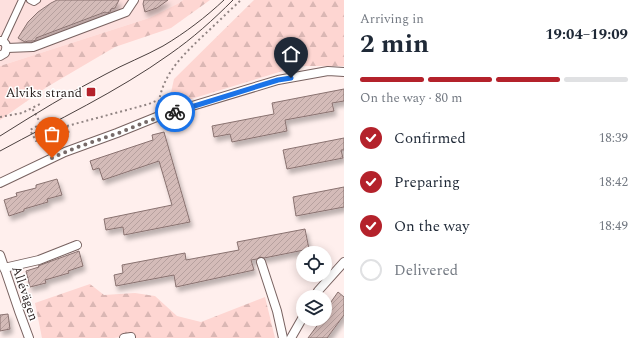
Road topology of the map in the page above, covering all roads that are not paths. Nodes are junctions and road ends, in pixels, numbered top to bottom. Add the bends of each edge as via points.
1 (22, 0) edge
2 (30, 0) edge
3 (37, 0) edge
4 (134, 0) edge
5 (3, 43) edge
6 (0, 56) edge
7 (344, 72) edge
8 (0, 183) edge
9 (77, 245) dead end
10 (0, 255) edge
11 (261, 262) dead end
12 (344, 262) edge
13 (4, 268) junction
14 (319, 290) edge
15 (298, 326) edge
16 (29, 338) edge
17 (284, 338) edge
18 (291, 338) edge

1 - 5 street
2 - 3 street
4 - 5 street via 126,12 33,47
5 - 6 street via 5,53
7 - 8 street via 328,71 278,80 159,116 65,152
9 - 13 street via 39,260
10 - 13 street, Allévägen
11 - 17 street
12 - 14 street
13 - 16 street, Allévägen
15 - 18 street

